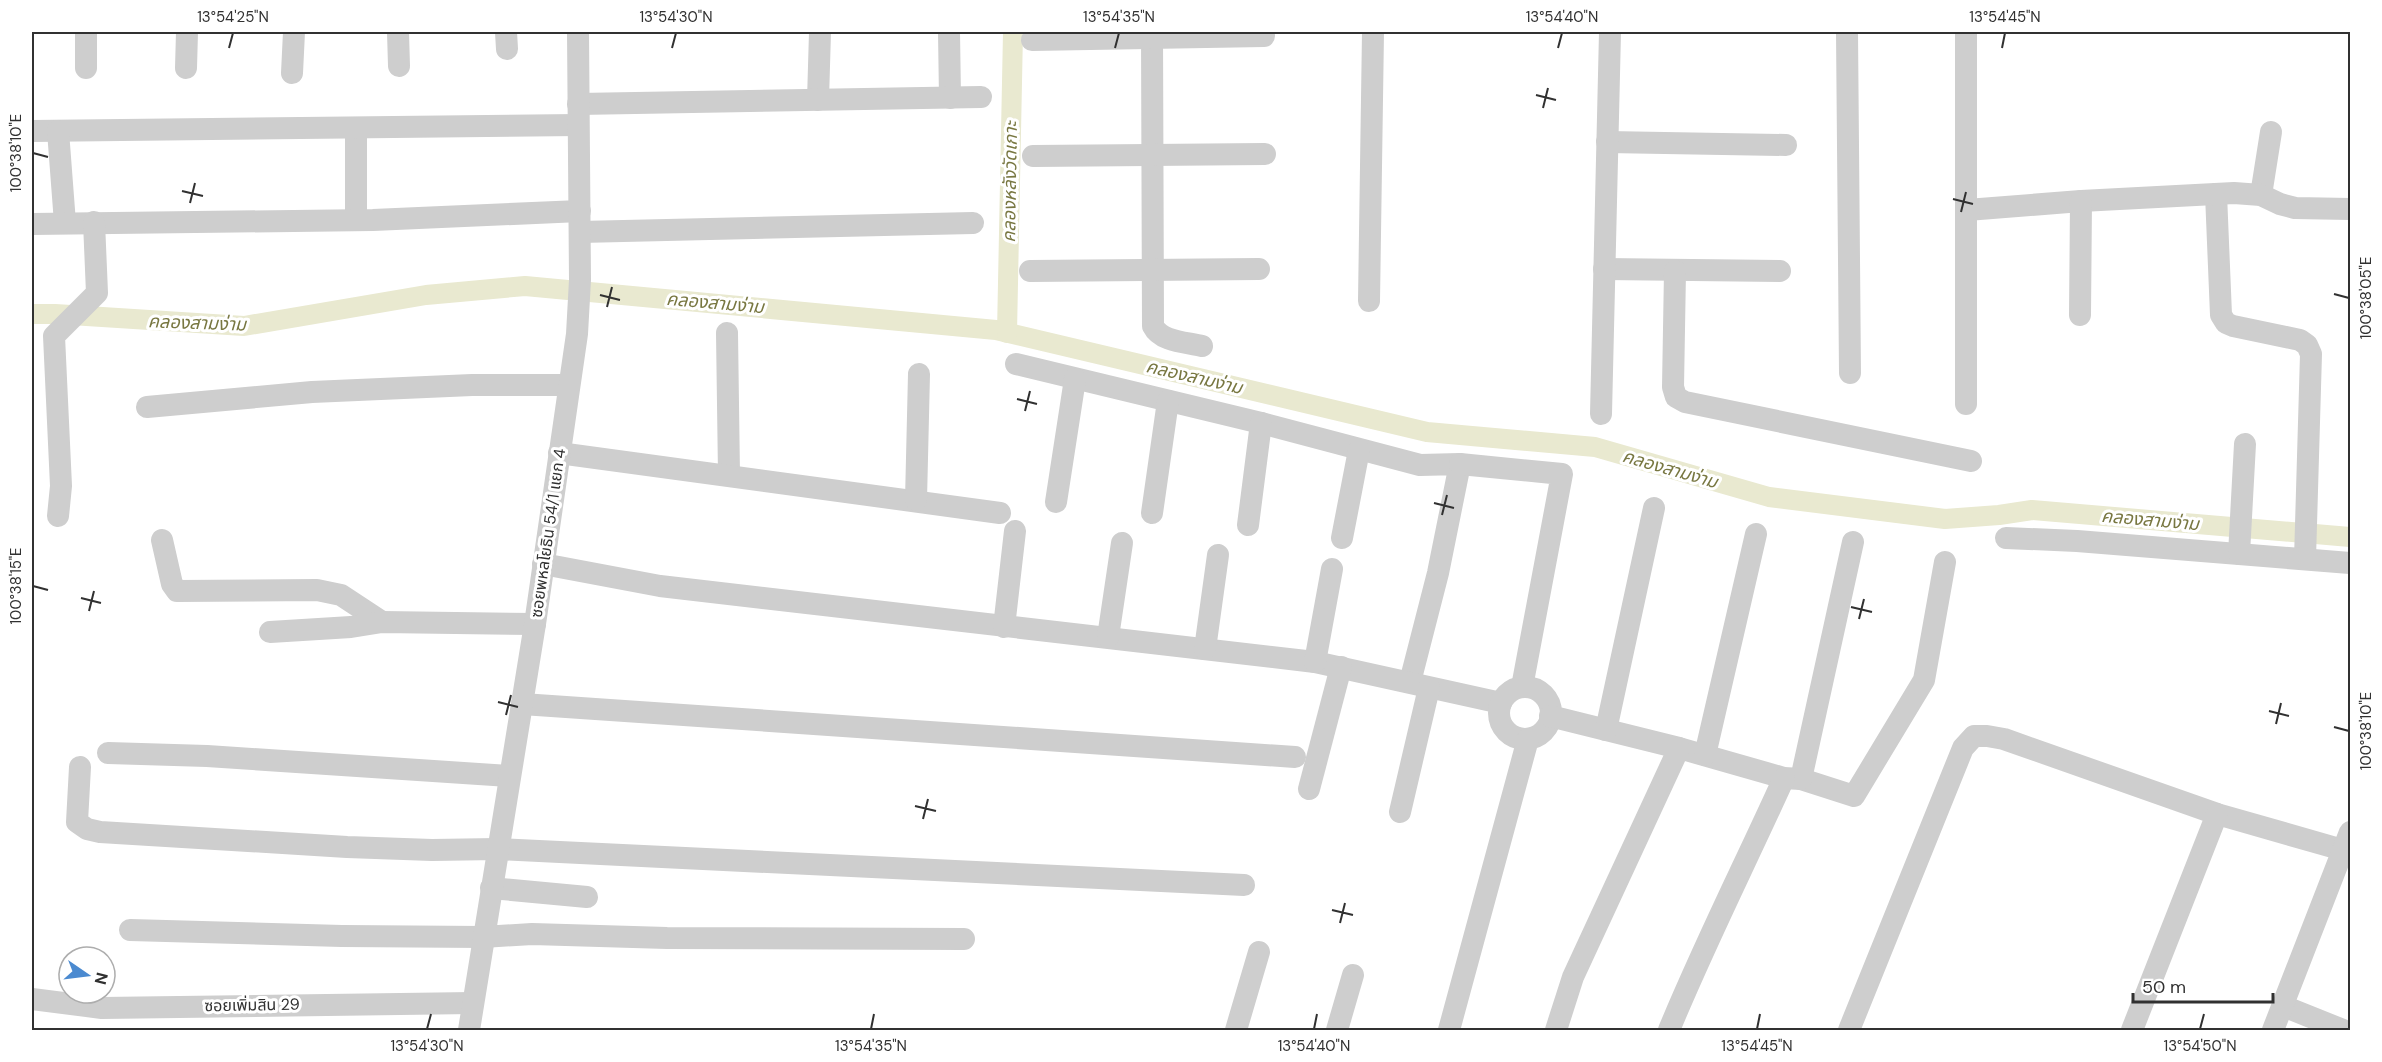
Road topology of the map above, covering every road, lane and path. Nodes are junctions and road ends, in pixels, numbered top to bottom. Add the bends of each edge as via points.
1 (86, 32) edge
2 (187, 32) edge
3 (294, 32) edge
4 (398, 32) edge
5 (578, 32) edge
6 (820, 32) edge
7 (949, 32) edge
8 (1373, 32) edge
9 (1610, 32) edge
10 (1846, 32) edge
11 (1966, 32) edge
12 (1152, 34) edge
13 (1264, 36) dead end
14 (1032, 40) dead end
15 (399, 66) dead end
16 (86, 68) dead end
17 (186, 68) dead end
18 (292, 73) dead end
19 (981, 97) dead end
20 (950, 98) junction
21 (818, 100) junction
22 (578, 114) junction
23 (356, 128) junction
24 (32, 131) edge
25 (58, 131) junction
26 (2271, 132) dead end
27 (1607, 142) junction
28 (1786, 145) dead end
29 (1153, 154) junction
30 (1265, 154) dead end
31 (1033, 156) dead end
32 (2216, 194) junction
33 (2261, 195) junction
34 (2081, 201) junction
35 (2350, 209) edge
36 (1967, 210) junction
37 (356, 220) junction
38 (580, 221) junction
39 (94, 222) junction
40 (65, 223) junction
41 (974, 223) dead end
42 (32, 224) edge
43 (1259, 269) dead end
44 (1604, 269) junction
45 (1153, 270) junction
46 (1030, 271) dead end
47 (1675, 271) junction
48 (1780, 271) dead end
49 (1369, 301) dead end
50 (2080, 315) dead end
51 (727, 333) dead end
52 (1202, 345) dead end
53 (1016, 364) dead end
54 (1850, 373) dead end
55 (919, 374) dead end
56 (1075, 379) junction
57 (568, 385) junction
58 (1167, 401) junction
59 (1966, 404) dead end
60 (147, 406) dead end
61 (1601, 414) dead end
62 (1261, 423) junction
63 (2245, 444) dead end
64 (1359, 450) junction
65 (559, 453) junction
66 (1971, 461) dead end
67 (1460, 464) junction
68 (729, 475) junction
69 (916, 500) junction
70 (1056, 502) dead end
71 (1654, 508) dead end
72 (1000, 513) dead end
73 (1152, 513) dead end
74 (58, 516) dead end
75 (1248, 525) dead end
76 (1015, 531) dead end
77 (1756, 534) dead end
78 (1342, 538) dead end
79 (2006, 538) dead end
80 (162, 540) dead end
81 (1853, 542) dead end
82 (1122, 543) dead end
83 (2240, 551) junction
84 (1218, 555) dead end
85 (2306, 555) junction
86 (1946, 562) dead end
87 (2350, 563) edge
88 (543, 564) junction
89 (1332, 568) dead end
90 (382, 622) junction
91 (535, 624) junction
92 (1005, 627) junction
93 (270, 632) dead end
94 (1108, 637) junction
95 (1205, 650) junction
96 (1315, 662) junction
97 (1341, 667) junction
98 (1420, 685) junction
99 (1522, 687) junction
100 (1501, 703) junction
101 (522, 704) junction
102 (1550, 716) junction
103 (1606, 730) junction
104 (1528, 739) junction
105 (1679, 748) junction
106 (108, 753) dead end
107 (1705, 756) junction
108 (1295, 757) dead end
109 (80, 767) dead end
110 (509, 776) junction
111 (1792, 779) junction
112 (1309, 789) dead end
113 (1400, 812) dead end
114 (2217, 814) junction
115 (2347, 841) edge
116 (497, 849) junction
117 (1244, 885) dead end
118 (491, 888) junction
119 (587, 897) dead end
120 (130, 930) dead end
121 (483, 937) junction
122 (964, 939) dead end
123 (1259, 952) dead end
124 (1353, 975) dead end
125 (32, 999) edge
126 (473, 1003) junction
127 (2283, 1006) junction
128 (469, 1030) edge
129 (1236, 1030) edge
130 (1337, 1030) edge
131 (1449, 1030) edge
132 (1556, 1030) edge
133 (1669, 1030) edge
134 (1849, 1030) edge
135 (2132, 1030) edge
136 (2273, 1030) edge
137 (2343, 1030) edge

1 - 16 street
2 - 17 street
3 - 18 street
4 - 15 street
5 - 22 street, ซอยพหลโยธิน 54/1 แยก 4
6 - 21 street
7 - 20 street
8 - 49 street
9 - 27 street
10 - 54 street
11 - 36 street
12 - 13 street
12 - 14 street
12 - 29 street
19 - 20 street
20 - 21 street
21 - 22 street
22 - 23 street
22 - 38 street, ซอยพหลโยธิน 54/1 แยก 4
23 - 25 street
23 - 37 street
24 - 25 street
25 - 40 street
26 - 33 street
27 - 28 street
27 - 44 street
29 - 30 street
29 - 31 street
29 - 45 street
32 - 33 street
32 - 34 street
32 - 85 street via 2221,315 2233,326 2300,340 2311,354
33 - 35 street via 2295,208
34 - 36 street
34 - 50 street
36 - 59 street
37 - 38 street
37 - 39 street
38 - 41 street
38 - 57 street, ซอยพหลโยธิน 54/1 แยก 4 via 577,334
39 - 40 street
39 - 74 street via 97,293 54,336 61,486
40 - 42 street
43 - 45 street
44 - 47 street
44 - 61 street
45 - 46 street
45 - 52 street via 1152,317 1156,333
47 - 48 street
47 - 66 street via 1676,397
51 - 68 street
53 - 56 street
55 - 69 street
56 - 58 street
56 - 70 street
57 - 60 street via 312,392
57 - 65 street, ซอยพหลโยธิน 54/1 แยก 4
58 - 62 street
58 - 73 street
62 - 64 street
62 - 75 street
63 - 83 street
64 - 67 street via 1420,465
64 - 78 street
65 - 68 street
65 - 88 street, ซอยพหลโยธิน 54/1 แยก 4
67 - 98 street
67 - 99 street via 1562,474
68 - 69 street
69 - 72 street
71 - 103 street
76 - 92 street
77 - 107 street
79 - 83 street
80 - 90 street via 177,591 317,590 341,596
81 - 111 street
82 - 94 street
83 - 85 street
84 - 95 street
85 - 87 street
86 - 111 street via 1924,680 1854,796
88 - 91 street, ซอยพหลโยธิน 54/1 แยก 4
88 - 92 street via 660,586
89 - 96 street
90 - 91 street
90 - 93 street
91 - 101 street, ซอยพหลโยธิน 54/1 แยก 4
92 - 94 street
94 - 95 street
95 - 96 street
96 - 97 street
97 - 98 street
97 - 112 street
98 - 100 street
98 - 113 street
99 - 100 street via 1509,692
99 - 102 street via 1535,688 1546,697
100 - 104 street via 1499,716 1504,729 1515,737
101 - 108 street
101 - 110 street, ซอยพหลโยธิน 54/1 แยก 4
102 - 103 street
102 - 104 street via 1541,734
103 - 105 street
104 - 131 street
105 - 107 street
105 - 132 street via 1573,977
106 - 110 street
107 - 111 street
109 - 116 street via 75,815 79,825 87,829 347,847
110 - 116 street, ซอยพหลโยธิน 54/1 แยก 4
111 - 133 street via 1696,963
114 - 115 street
114 - 134 street via 2004,739 1974,736 1963,748
114 - 135 street
115 - 127 street
116 - 117 street
116 - 118 street, ซอยพหลโยธิน 54/1 แยก 4
118 - 119 street
118 - 121 street, ซอยพหลโยธิน 54/1 แยก 4
120 - 121 street
121 - 122 street via 532,934
121 - 126 street, ซอยพหลโยธิน 54/1 แยก 4
123 - 129 street
124 - 130 street
125 - 126 street, ซอยเพิ่มสิน 29 via 102,1008
126 - 128 street, ซอยพหลโยธิน 54/1 แยก 4
127 - 136 street
127 - 137 street

